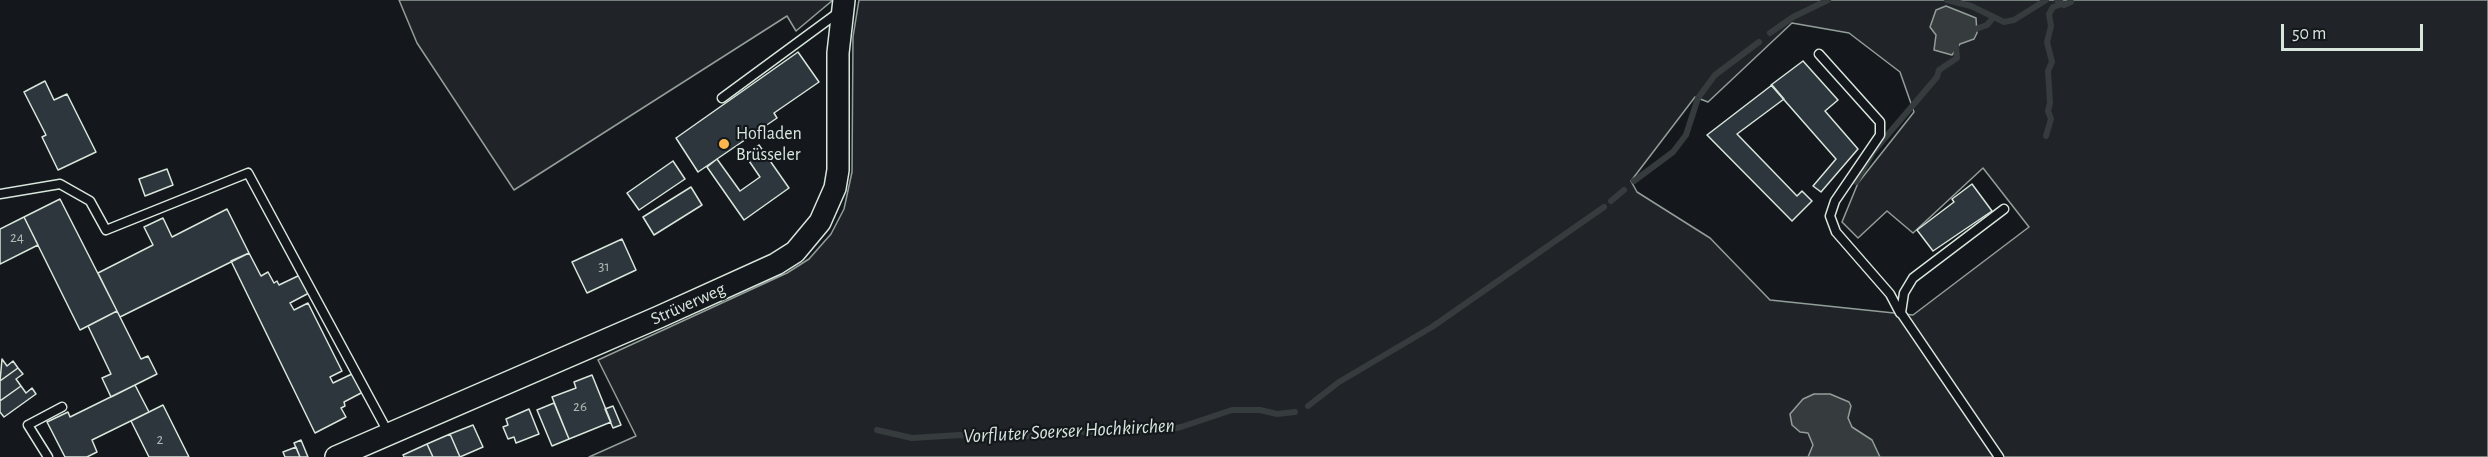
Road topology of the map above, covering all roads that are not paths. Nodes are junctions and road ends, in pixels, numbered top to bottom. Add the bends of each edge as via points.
1 (843, 5) edge
2 (1819, 54) dead end
3 (722, 98) dead end
4 (0, 195) edge
5 (2004, 209) dead end
6 (1900, 313) junction
7 (62, 406) dead end
8 (389, 435) junction
9 (48, 457) edge
10 (336, 457) edge
11 (1999, 457) edge

1 - 3 lane
1 - 8 street, Strüverweg via 835,189 820,222 795,252 744,279
2 - 6 lane via 1880,122 1880,135 1835,201 1830,216 1836,232 1890,294
4 - 8 lane via 60,184 90,201 106,230 248,173
5 - 6 lane via 1913,278 1904,293
6 - 11 lane
7 - 9 lane via 28,425
8 - 10 street, Strüverweg

